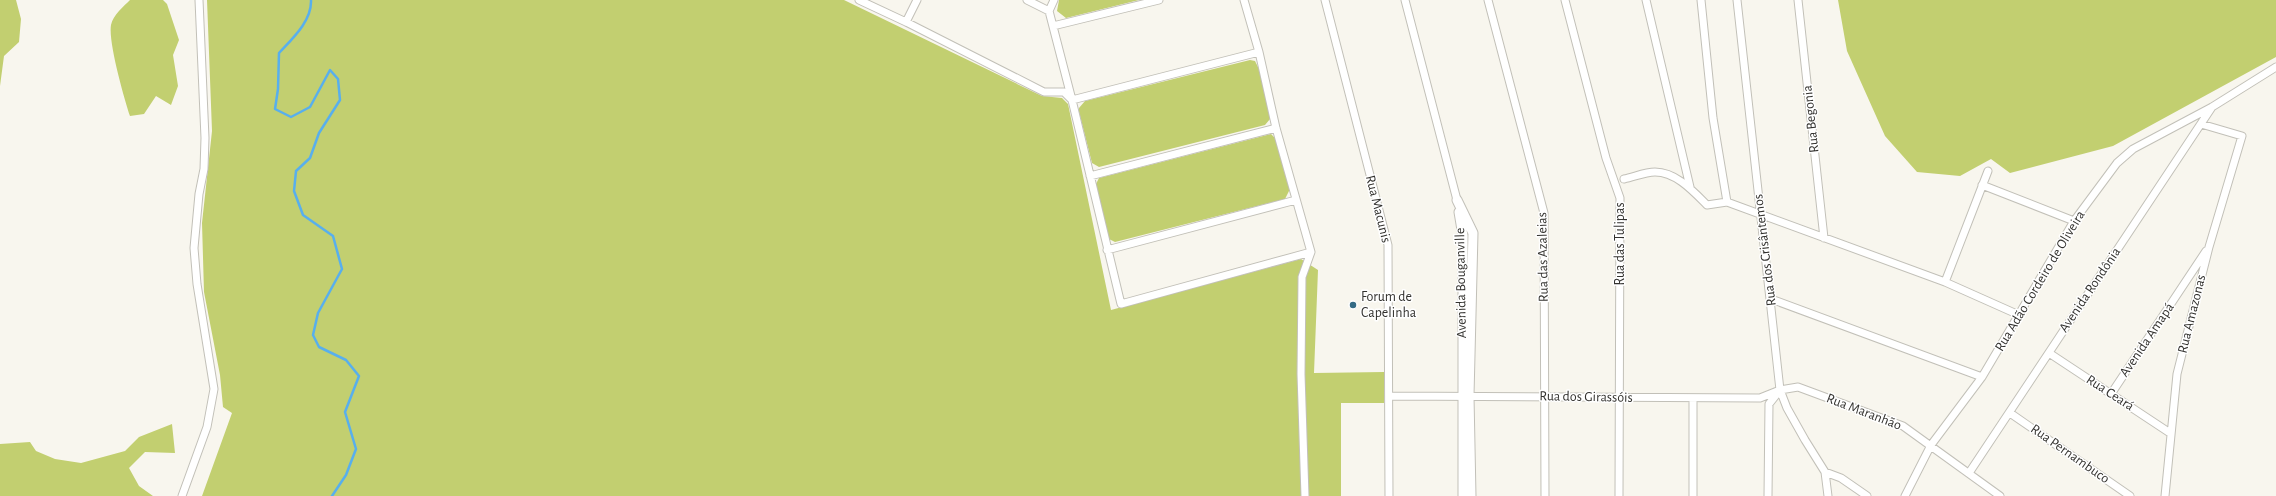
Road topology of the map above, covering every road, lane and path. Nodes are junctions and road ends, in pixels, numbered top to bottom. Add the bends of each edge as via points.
1 (199, 0) edge
2 (859, 0) edge
3 (917, 0) edge
4 (1027, 0) edge
5 (1054, 0) edge
6 (1159, 0) edge
7 (1244, 0) edge
8 (1325, 0) edge
9 (1405, 0) edge
10 (1488, 0) edge
11 (1565, 0) edge
12 (1646, 0) edge
13 (1701, 0) edge
14 (1737, 0) edge
15 (1798, 0) edge
16 (1049, 11) junction
17 (906, 22) junction
18 (1054, 26) junction
19 (1259, 52) junction
20 (2276, 67) edge
21 (1072, 100) junction
22 (2212, 107) junction
23 (2201, 124) junction
24 (1276, 128) junction
25 (1988, 170) dead end
26 (1090, 176) junction
27 (1624, 179) dead end
28 (1982, 185) junction
29 (1690, 187) junction
30 (1296, 200) junction
31 (1457, 200) joint
32 (1727, 202) junction
33 (1761, 215) junction
34 (2074, 221) junction
35 (1824, 238) junction
36 (2209, 247) junction
37 (1107, 250) junction
38 (1311, 252) junction
39 (1945, 282) junction
40 (1771, 299) junction
41 (2019, 314) junction
42 (2048, 353) junction
43 (1982, 377) junction
44 (1780, 390) junction
45 (2111, 394) junction
46 (1390, 396) junction
47 (1465, 396) junction
48 (1544, 396) junction
49 (1620, 397) junction
50 (1694, 399) junction
51 (2010, 413) junction
52 (2170, 433) junction
53 (1931, 445) junction
54 (1825, 472) junction
55 (1969, 473) junction
56 (182, 496) edge
57 (1305, 496) edge
58 (1389, 496) edge
59 (1463, 496) edge
60 (1471, 496) edge
61 (1545, 496) edge
62 (1619, 496) edge
63 (1693, 496) edge
64 (1768, 496) edge
65 (1828, 496) edge
66 (1867, 496) edge
67 (1905, 496) edge
68 (2000, 496) edge
69 (2130, 496) edge
70 (2165, 496) edge

1 - 56 street via 205,138 204,169 198,200 194,248 197,284 214,389 207,427
2 - 17 street
3 - 17 street
4 - 16 street
5 - 16 street
6 - 18 street
7 - 19 street
8 - 46 street, Rua Macunis via 1388,245
9 - 31 street
10 - 48 street, Rua das Azaleias via 1544,213
11 - 49 street, Rua das Tulipas via 1606,158 1620,198
12 - 29 street
13 - 32 street via 1713,118
14 - 33 street, Rua dos Crisântemos
15 - 35 street, Rua Begonia
16 - 18 street
17 - 21 street via 1044,92 1064,92
18 - 21 street
19 - 21 street
19 - 24 street
20 - 22 street, Rua Adão Cordeiro de Oliveira
21 - 26 street
22 - 23 street, Avenida Rondônia
22 - 34 street, Rua Adão Cordeiro de Oliveira via 2133,149 2117,163
23 - 36 street, Rua Amazonas via 2242,136
23 - 42 street, Avenida Rondônia
24 - 26 street
24 - 30 street
25 - 28 street
26 - 37 street
27 - 29 street via 1655,172 1669,175
28 - 34 street
28 - 39 street
29 - 32 street via 1707,205
30 - 37 street
30 - 38 street
31 - 47 street, Avenida Bouganville via 1473,233
32 - 33 street
33 - 35 street
33 - 40 street, Rua dos Crisântemos
34 - 41 street, Rua Adão Cordeiro de Oliveira
35 - 39 street
36 - 45 street, Avenida Amapá
36 - 52 street, Rua Amazonas via 2177,374
37 - 38 street via 1120,304
38 - 57 street via 1302,277 1301,374
39 - 41 street
40 - 43 street
40 - 44 street, Rua dos Crisântemos
41 - 43 street, Rua Adão Cordeiro de Oliveira
42 - 45 street, Rua Ceará
42 - 51 street, Avenida Rondônia
43 - 53 street, Rua Adão Cordeiro de Oliveira
44 - 50 street, Rua dos Girassóis via 1760,398
44 - 53 street, Rua Maranhão via 1798,387 1903,426
44 - 54 street, Rua dos Crisântemos via 1794,421
44 - 64 street via 1769,404
45 - 52 street, Rua Ceará
46 - 47 street, Rua dos Girassóis
46 - 58 street, Rua Macunis
47 - 48 street, Rua dos Girassóis
47 - 59 street, Avenida Bouganville
47 - 60 street, Avenida Bouganville
48 - 49 street, Rua dos Girassóis
48 - 61 street, Rua das Azaleias
49 - 50 street, Rua dos Girassóis
49 - 62 street, Rua das Tulipas
50 - 63 street
51 - 55 street, Avenida Rondônia
51 - 69 street, Rua Pernambuco
52 - 70 street, Rua Amazonas
53 - 55 street, Rua Maranhão
53 - 67 street, Rua Adão Cordeiro de Oliveira
54 - 65 street
54 - 66 street via 1841,478
55 - 68 street, Rua Maranhão

